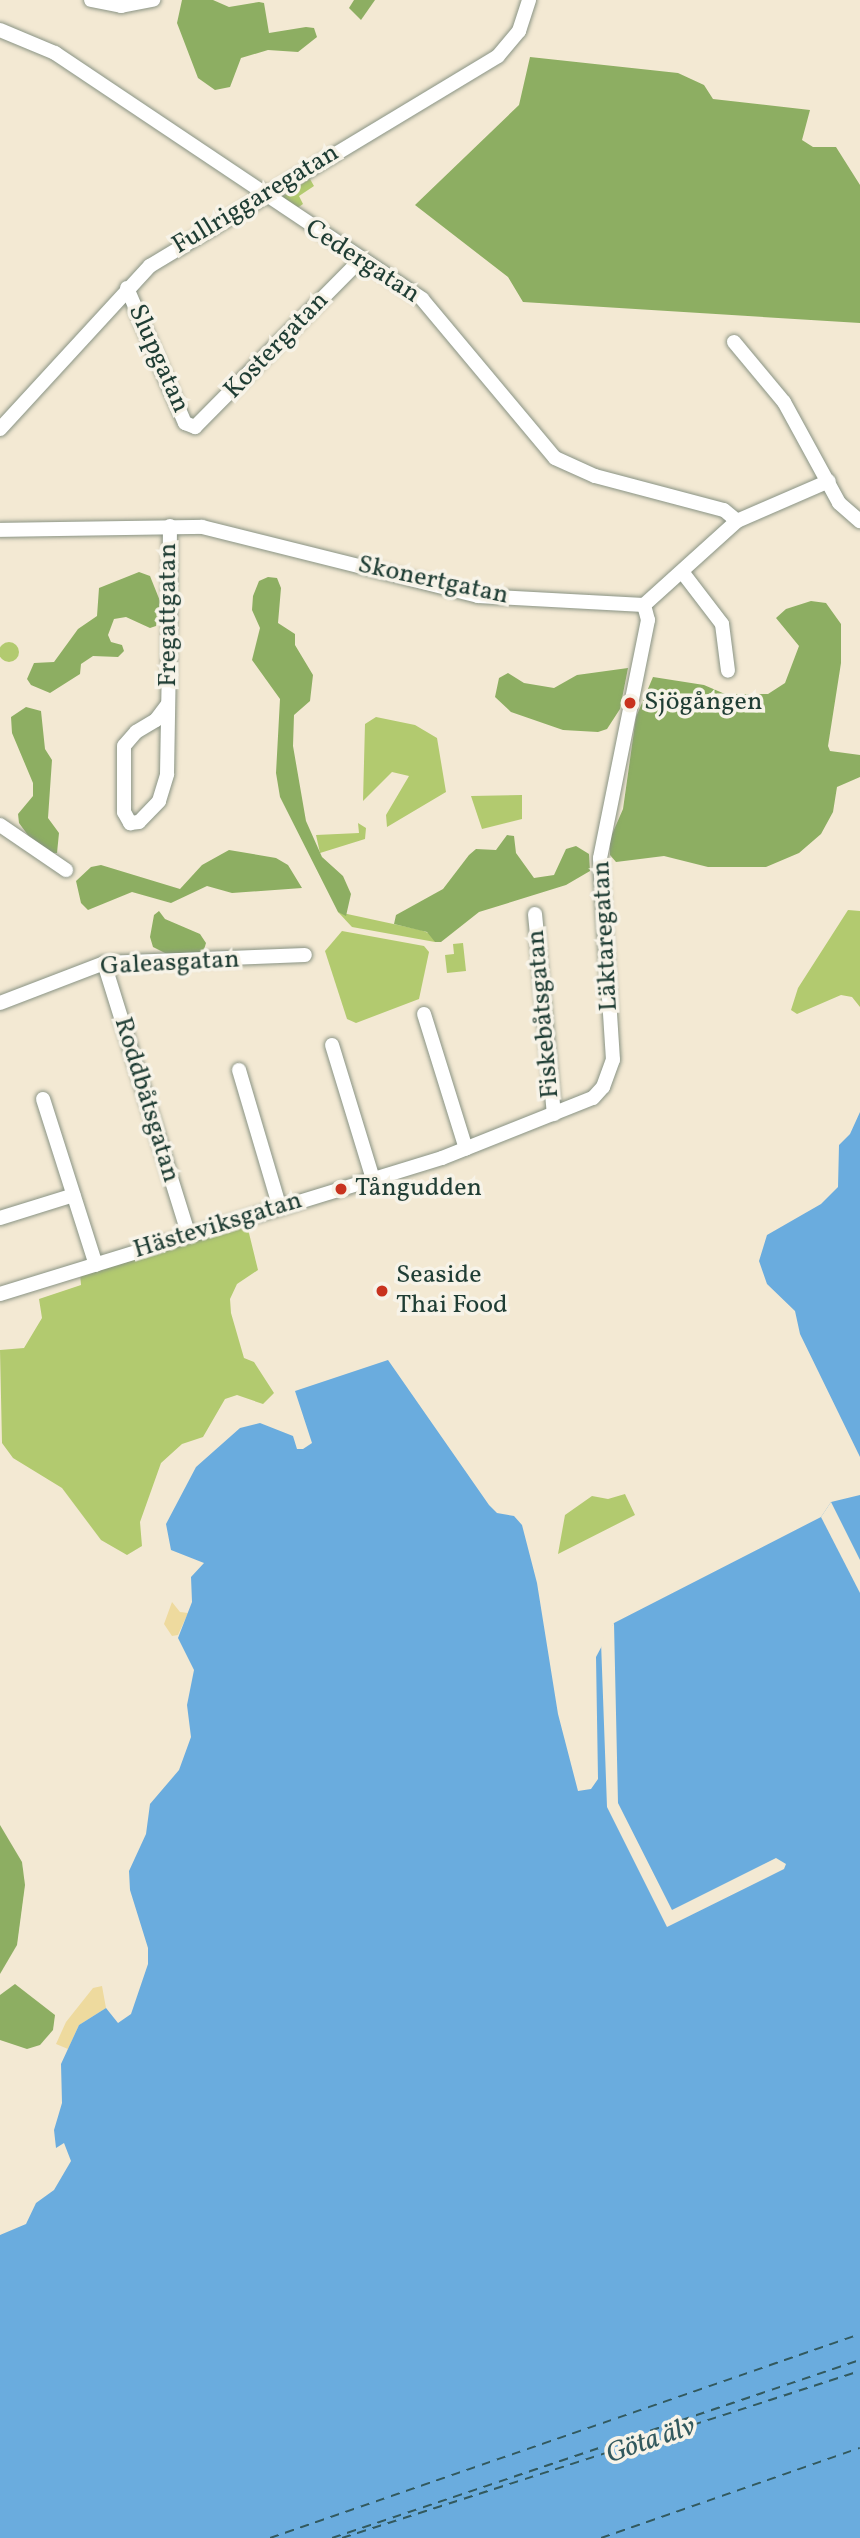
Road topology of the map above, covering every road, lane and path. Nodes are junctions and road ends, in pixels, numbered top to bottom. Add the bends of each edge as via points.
1 (91, 0) edge
2 (153, 0) edge
3 (529, 0) edge
4 (0, 30) edge
5 (262, 196) junction
6 (359, 261) junction
7 (127, 288) junction
8 (734, 342) dead end
9 (192, 427) joint
10 (0, 429) edge
11 (829, 481) junction
12 (737, 521) junction
13 (860, 521) edge
14 (170, 526) junction
15 (0, 530) edge
16 (683, 573) junction
17 (644, 605) junction
18 (728, 671) dead end
19 (168, 704) junction
20 (0, 825) edge
21 (66, 870) dead end
22 (535, 915) dead end
23 (305, 955) dead end
24 (104, 963) junction
25 (0, 1003) edge
26 (424, 1014) dead end
27 (332, 1045) dead end
28 (239, 1070) dead end
29 (593, 1098) joint
30 (43, 1099) dead end
31 (554, 1114) junction
32 (466, 1149) junction
33 (373, 1179) junction
34 (74, 1195) junction
35 (279, 1208) junction
36 (0, 1218) edge
37 (188, 1236) junction
38 (96, 1265) junction
39 (0, 1294) edge

1 - 2 street via 121,6
3 - 5 street, Fullriggaregatan via 519,31 498,56
4 - 5 street, Cedergatan via 55,53
5 - 6 street, Cedergatan
5 - 7 street, Fullriggaregatan via 160,258
6 - 9 street, Kostergatan via 201,423
6 - 12 street, Cedergatan via 408,288 435,312 555,458 595,475 724,510
7 - 9 street, Slupgatan via 186,423
7 - 10 street, Fullriggaregatan
8 - 11 street via 779,396
11 - 12 street
11 - 13 street via 839,503
12 - 16 street
14 - 15 street, Skonertgatan
14 - 17 street, Skonertgatan via 220,530 478,596
14 - 19 street, Fregattgatan
16 - 17 street
16 - 18 street via 722,624
17 - 29 street, Läktaregatan via 648,620 600,859 613,1060 609,1078
19 - 19 street, Fregattgatan via 124,746 124,812 130,823 148,815 164,792
20 - 21 street
22 - 31 street, Fiskebåtsgatan
23 - 24 street, Galeasgatan
24 - 25 street, Galeasgatan
24 - 37 street, Roddbåtsgatan
26 - 32 street
27 - 33 street
28 - 35 street
29 - 31 street, Hästeviksgatan
30 - 34 street
31 - 32 street, Hästeviksgatan
32 - 33 street, Hästeviksgatan
33 - 35 street, Hästeviksgatan
34 - 36 street
34 - 38 street
35 - 37 street, Hästeviksgatan
37 - 38 street, Hästeviksgatan
38 - 39 street, Hästeviksgatan

